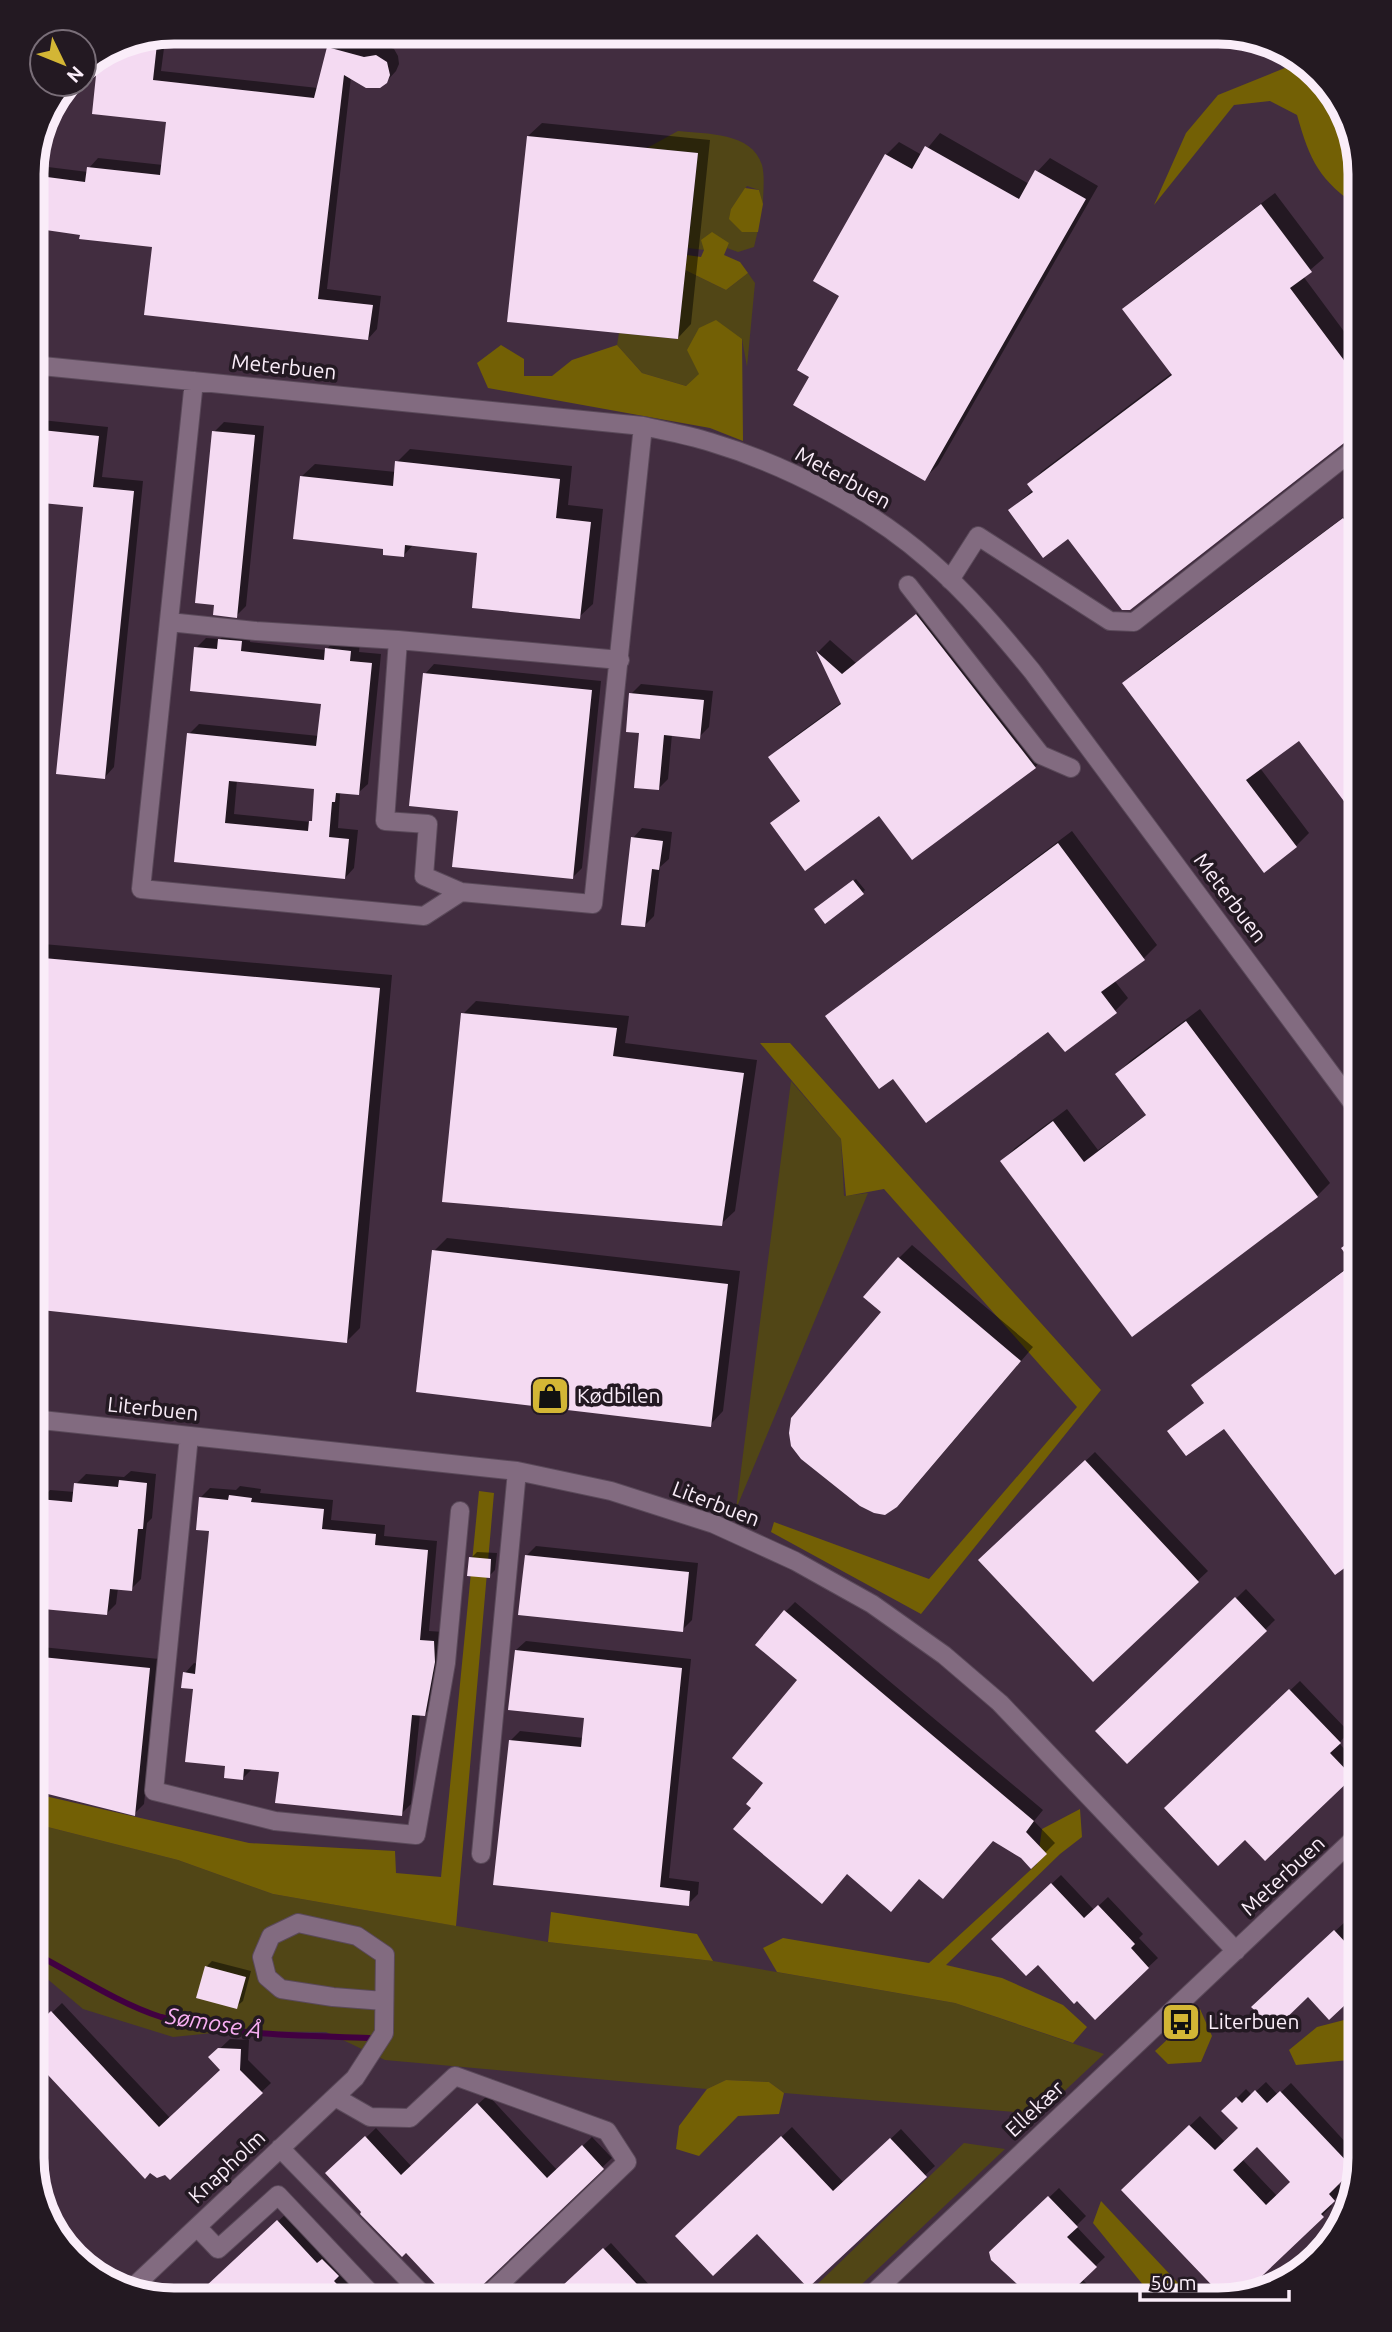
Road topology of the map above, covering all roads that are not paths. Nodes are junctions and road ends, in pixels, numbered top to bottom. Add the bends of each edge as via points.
1 (44, 366) edge
2 (194, 381) junction
3 (643, 426) junction
4 (1348, 454) edge
5 (950, 580) junction
6 (908, 585) dead end
7 (169, 622) junction
8 (398, 640) junction
9 (620, 660) junction
10 (1072, 768) dead end
11 (461, 892) junction
12 (1348, 1098) edge
13 (44, 1420) edge
14 (190, 1436) junction
15 (517, 1471) junction
16 (460, 1511) dead end
17 (1348, 1844) edge
18 (481, 1854) dead end
19 (1236, 1951) junction
20 (384, 2001) junction
21 (335, 2097) junction
22 (280, 2148) junction
23 (197, 2227) junction
24 (137, 2282) edge
25 (366, 2288) edge
26 (416, 2288) edge
27 (495, 2288) edge
28 (879, 2288) edge

1 - 2 street, Meterbuen
2 - 3 street, Meterbuen
2 - 7 street
3 - 5 street, Meterbuen via 711,442 792,473 863,510
3 - 9 street
4 - 5 street via 1135,622 1110,621 978,536
5 - 12 street, Meterbuen via 1038,679
6 - 10 street via 1041,755
7 - 8 street
7 - 11 street via 141,889 424,916
8 - 9 street
8 - 11 street via 385,821 428,824 424,876
9 - 11 street via 593,904
13 - 14 street, Literbuen
14 - 15 street, Literbuen
14 - 16 street via 154,1791 275,1821 416,1835 446,1663
15 - 18 street
15 - 19 street, Literbuen via 611,1491 714,1524 795,1561 872,1604 944,1655 1000,1703
17 - 19 street, Meterbuen
19 - 28 street, Ellekær
20 - 20 street, Knapholm via 281,1989 267,1976 262,1957 271,1936 298,1923 357,1936 385,1955
20 - 21 street, Knapholm via 384,2033 355,2078
21 - 22 street, Knapholm
21 - 27 street via 370,2117 411,2118 455,2076 607,2131 626,2162
22 - 23 street, Knapholm
22 - 26 street
23 - 24 street, Knapholm
23 - 25 street via 218,2249 278,2195

